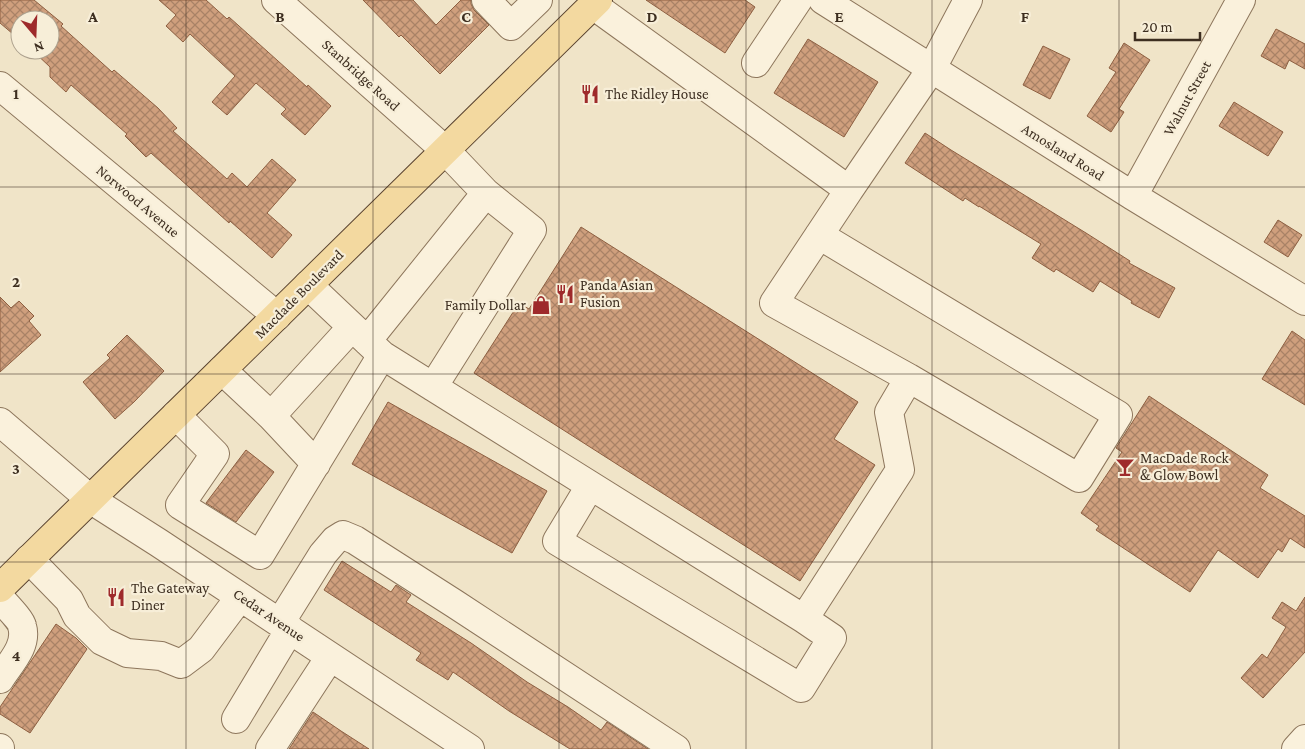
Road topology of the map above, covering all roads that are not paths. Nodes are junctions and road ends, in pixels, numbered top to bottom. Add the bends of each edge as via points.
1 (276, 0) edge
2 (486, 0) edge
3 (538, 0) edge
4 (798, 0) edge
5 (968, 0) edge
6 (1241, 0) edge
7 (595, 2) edge
8 (828, 3) edge
9 (756, 63) dead end
10 (932, 68) junction
11 (0, 86) edge
12 (445, 150) junction
13 (849, 190) junction
14 (486, 193) junction
15 (1133, 196) junction
16 (819, 235) junction
17 (308, 285) junction
18 (1305, 300) edge
19 (277, 316) junction
20 (367, 341) junction
21 (222, 370) junction
22 (909, 378) junction
23 (433, 387) junction
24 (176, 415) junction
25 (271, 416) junction
26 (0, 422) edge
27 (316, 464) junction
28 (590, 486) junction
29 (90, 499) junction
30 (29, 559) junction
31 (0, 588) edge
32 (240, 597) junction
33 (0, 598) edge
34 (804, 619) junction
35 (285, 626) junction
36 (330, 656) junction
37 (0, 679) edge
38 (236, 719) dead end
39 (1305, 740) edge
40 (270, 749) edge
41 (470, 749) edge
42 (676, 749) edge
43 (1296, 749) edge

1 - 12 street, Stanbridge Road
2 - 3 street via 511,26
4 - 9 street
5 - 10 street
6 - 15 street, Walnut Street
7 - 12 main road, Macdade Boulevard
7 - 13 street
8 - 10 street, Amosland Road
10 - 13 street
10 - 15 street, Amosland Road
11 - 19 street, Norwood Avenue
12 - 14 street, Stanbridge Road
12 - 17 main road, Macdade Boulevard
13 - 16 street
14 - 20 street
14 - 23 street, Stanbridge Road via 532,230
15 - 18 street, Amosland Road
16 - 22 street via 774,302
16 - 22 street via 1118,415 1078,478
17 - 19 main road, Macdade Boulevard
17 - 20 street
19 - 21 main road, Macdade Boulevard
20 - 23 street
20 - 25 street
20 - 27 street
21 - 24 main road, Macdade Boulevard
21 - 25 street
22 - 34 street via 889,412 900,470
23 - 28 street
24 - 27 street via 215,454 180,505 260,555
24 - 29 main road, Macdade Boulevard
25 - 27 street
26 - 29 street, Cedar Avenue
28 - 34 street
28 - 34 street via 557,541 800,688 832,638
29 - 30 main road, Macdade Boulevard
29 - 32 street, Cedar Avenue
30 - 31 main road, Macdade Boulevard
30 - 32 street via 102,641 127,653 161,656 181,664 201,649
32 - 35 street, Cedar Avenue
33 - 37 street via 22,624 23,640
35 - 36 street, Cedar Avenue
35 - 38 street
35 - 42 street via 323,554 344,535
36 - 40 street
36 - 41 street, Cedar Avenue
39 - 43 street

